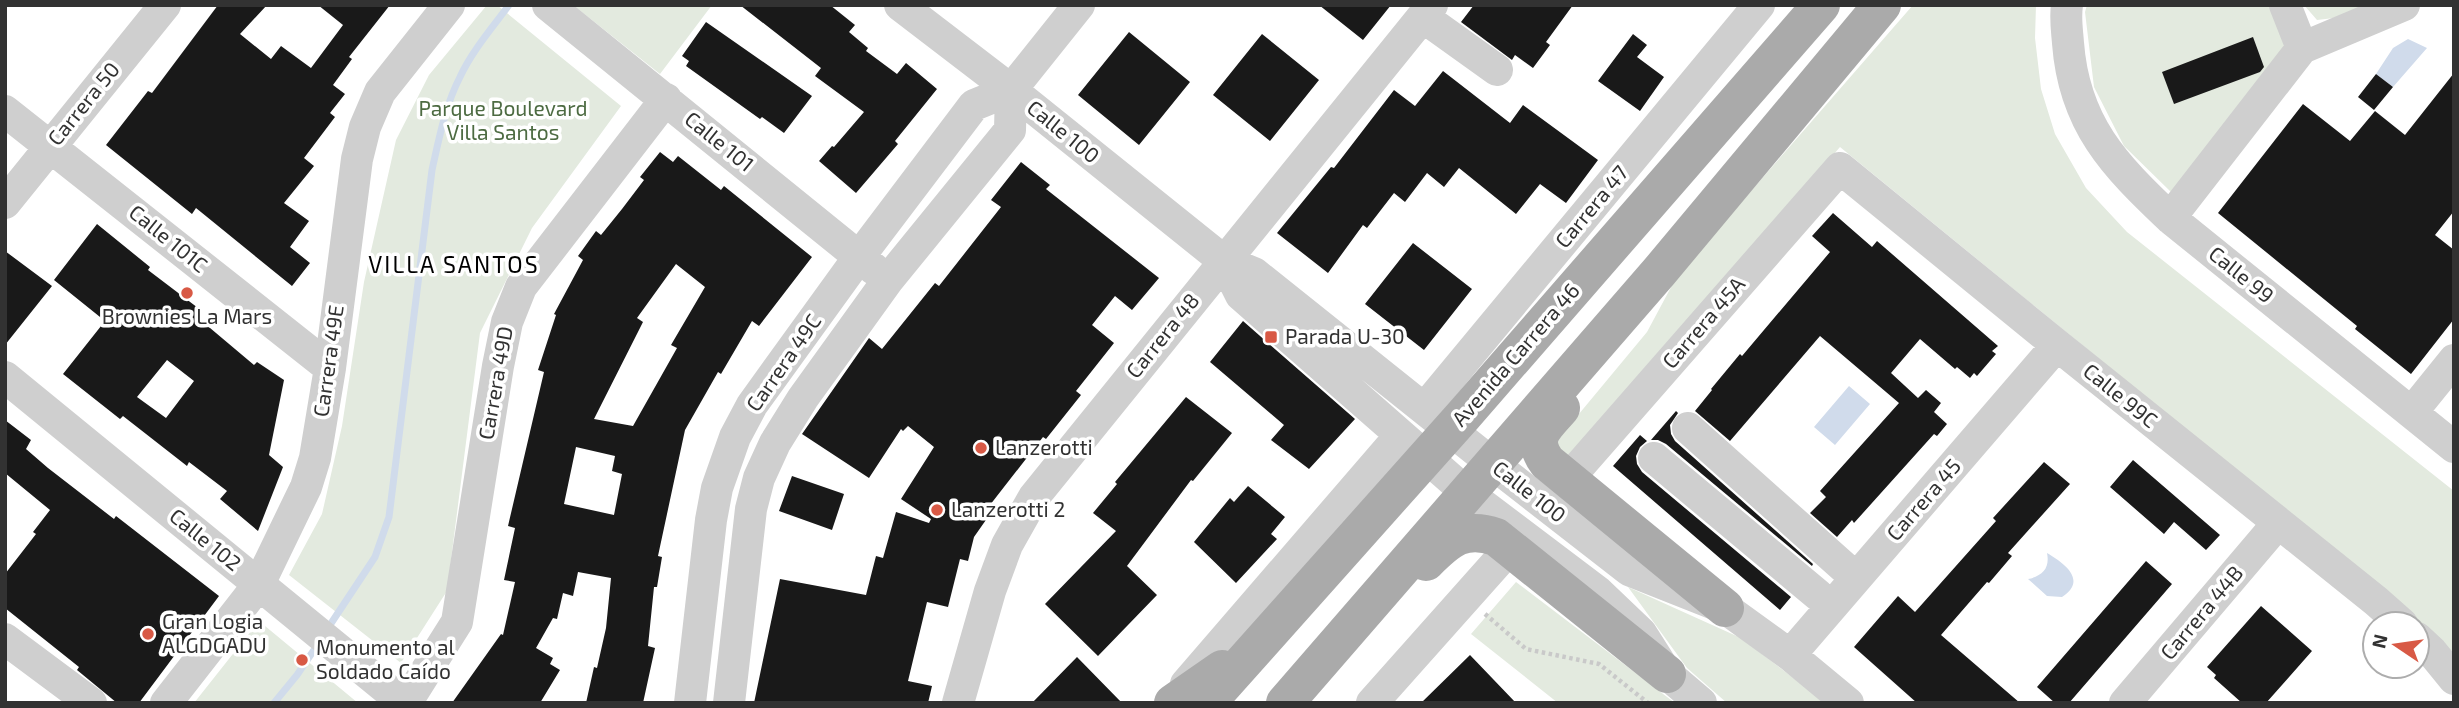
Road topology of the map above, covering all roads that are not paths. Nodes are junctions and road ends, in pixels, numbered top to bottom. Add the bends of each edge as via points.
1 (165, 5) edge
2 (449, 5) edge
3 (548, 5) edge
4 (900, 5) edge
5 (1079, 5) edge
6 (1759, 5) edge
7 (1821, 5) edge
8 (1882, 5) edge
9 (2067, 5) edge
10 (2285, 5) edge
11 (2404, 5) edge
12 (1428, 11) edge
13 (2302, 48) junction
14 (1497, 70) dead end
15 (1011, 90) junction
16 (666, 99) junction
17 (5, 111) edge
18 (50, 145) junction
19 (1840, 168) joint
20 (5, 203) edge
21 (2170, 218) junction
22 (859, 257) junction
23 (1224, 261) junction
24 (1658, 272) junction
25 (888, 280) junction
26 (2057, 345) junction
27 (2454, 360) edge
28 (330, 368) junction
29 (5, 377) edge
30 (2412, 412) junction
31 (1438, 418) junction
32 (1688, 428) dead end
33 (1412, 447) junction
34 (2454, 447) edge
35 (1654, 458) dead end
36 (1493, 464) junction
37 (1568, 479) junction
38 (1758, 489) junction
39 (1467, 493) junction
40 (1729, 521) junction
41 (2278, 523) junction
42 (1510, 548) junction
43 (1856, 578) junction
44 (259, 584) junction
45 (1818, 595) dead end
46 (1725, 608) junction
47 (2386, 610) edge
48 (5, 639) edge
49 (1264, 639) junction
50 (2431, 651) edge
51 (1790, 655) junction
52 (1317, 667) junction
53 (2454, 679) edge
54 (1658, 689) edge
55 (91, 703) edge
56 (166, 703) edge
57 (405, 703) edge
58 (690, 703) edge
59 (729, 703) edge
60 (958, 703) edge
61 (1171, 703) edge
62 (1207, 703) edge
63 (1285, 703) edge
64 (1372, 703) edge
65 (1701, 703) edge
66 (1848, 703) edge
67 (2125, 703) edge

1 - 18 street, Carrera 50
2 - 28 street, Carrera 49E via 380,92 365,127
3 - 16 street, Calle 101
4 - 15 street, Calle 100
5 - 15 street, Carrera 49C
6 - 31 street, Carrera 47
7 - 31 main road, Avenida Carrera 46
8 - 24 main road
9 - 21 street, Calle 99 via 2070,70 2082,108 2100,143
10 - 13 street
11 - 13 street
12 - 14 street
12 - 23 street, Carrera 48
13 - 21 street
15 - 22 street, Carrera 49C via 974,105
15 - 23 street, Calle 100
15 - 25 street, Carrera 49C via 1010,130
16 - 22 street, Calle 101
16 - 57 street, Carrera 49D via 521,286 507,322 498,366 457,622
17 - 18 street, Calle 101C
18 - 20 street, Carrera 50
18 - 28 street, Calle 101C
19 - 26 street, Calle 99C
19 - 37 street, Carrera 45A
21 - 30 street, Calle 99
22 - 25 street, Calle 101
22 - 58 street, Carrera 49C via 752,405 725,463 711,520
23 - 31 street, Calle 100 via 1254,273
23 - 33 street, Calle 100 via 1241,295
23 - 60 street, Carrera 48 via 1034,497 1007,545
24 - 36 main road
24 - 37 main road via 1645,309 1541,431 1540,452
25 - 59 street, Carrera 49C via 803,398 760,478 745,548
26 - 41 street, Calle 99C
26 - 43 street, Carrera 45
27 - 30 street
28 - 44 street, Carrera 49E via 306,487
29 - 44 street, Calle 102
30 - 34 street, Calle 99
31 - 33 main road, Avenida Carrera 46
31 - 36 street, Calle 100
32 - 38 street
33 - 39 street, Calle 100
33 - 49 main road, Avenida Carrera 46
33 - 61 street
35 - 40 street
36 - 39 main road
36 - 46 street, Calle 100 via 1629,570
37 - 46 main road
38 - 40 street
38 - 43 street
39 - 52 main road
39 - 54 street, Calle 100 via 1598,592 1641,633
40 - 45 street
41 - 47 street, Calle 99C
41 - 67 street, Carrera 44B
42 - 52 main road via 1480,532 1453,538 1410,578 1334,666
42 - 54 main road
42 - 64 street
43 - 51 street, Carrera 45
44 - 56 street, Carrera 49E
44 - 57 street, Calle 102
46 - 51 street, Calle 100
48 - 55 street
49 - 61 main road
49 - 62 main road, Avenida Carrera 46
50 - 53 street
51 - 66 street, Calle 100
52 - 63 main road
54 - 65 street, Calle 100

